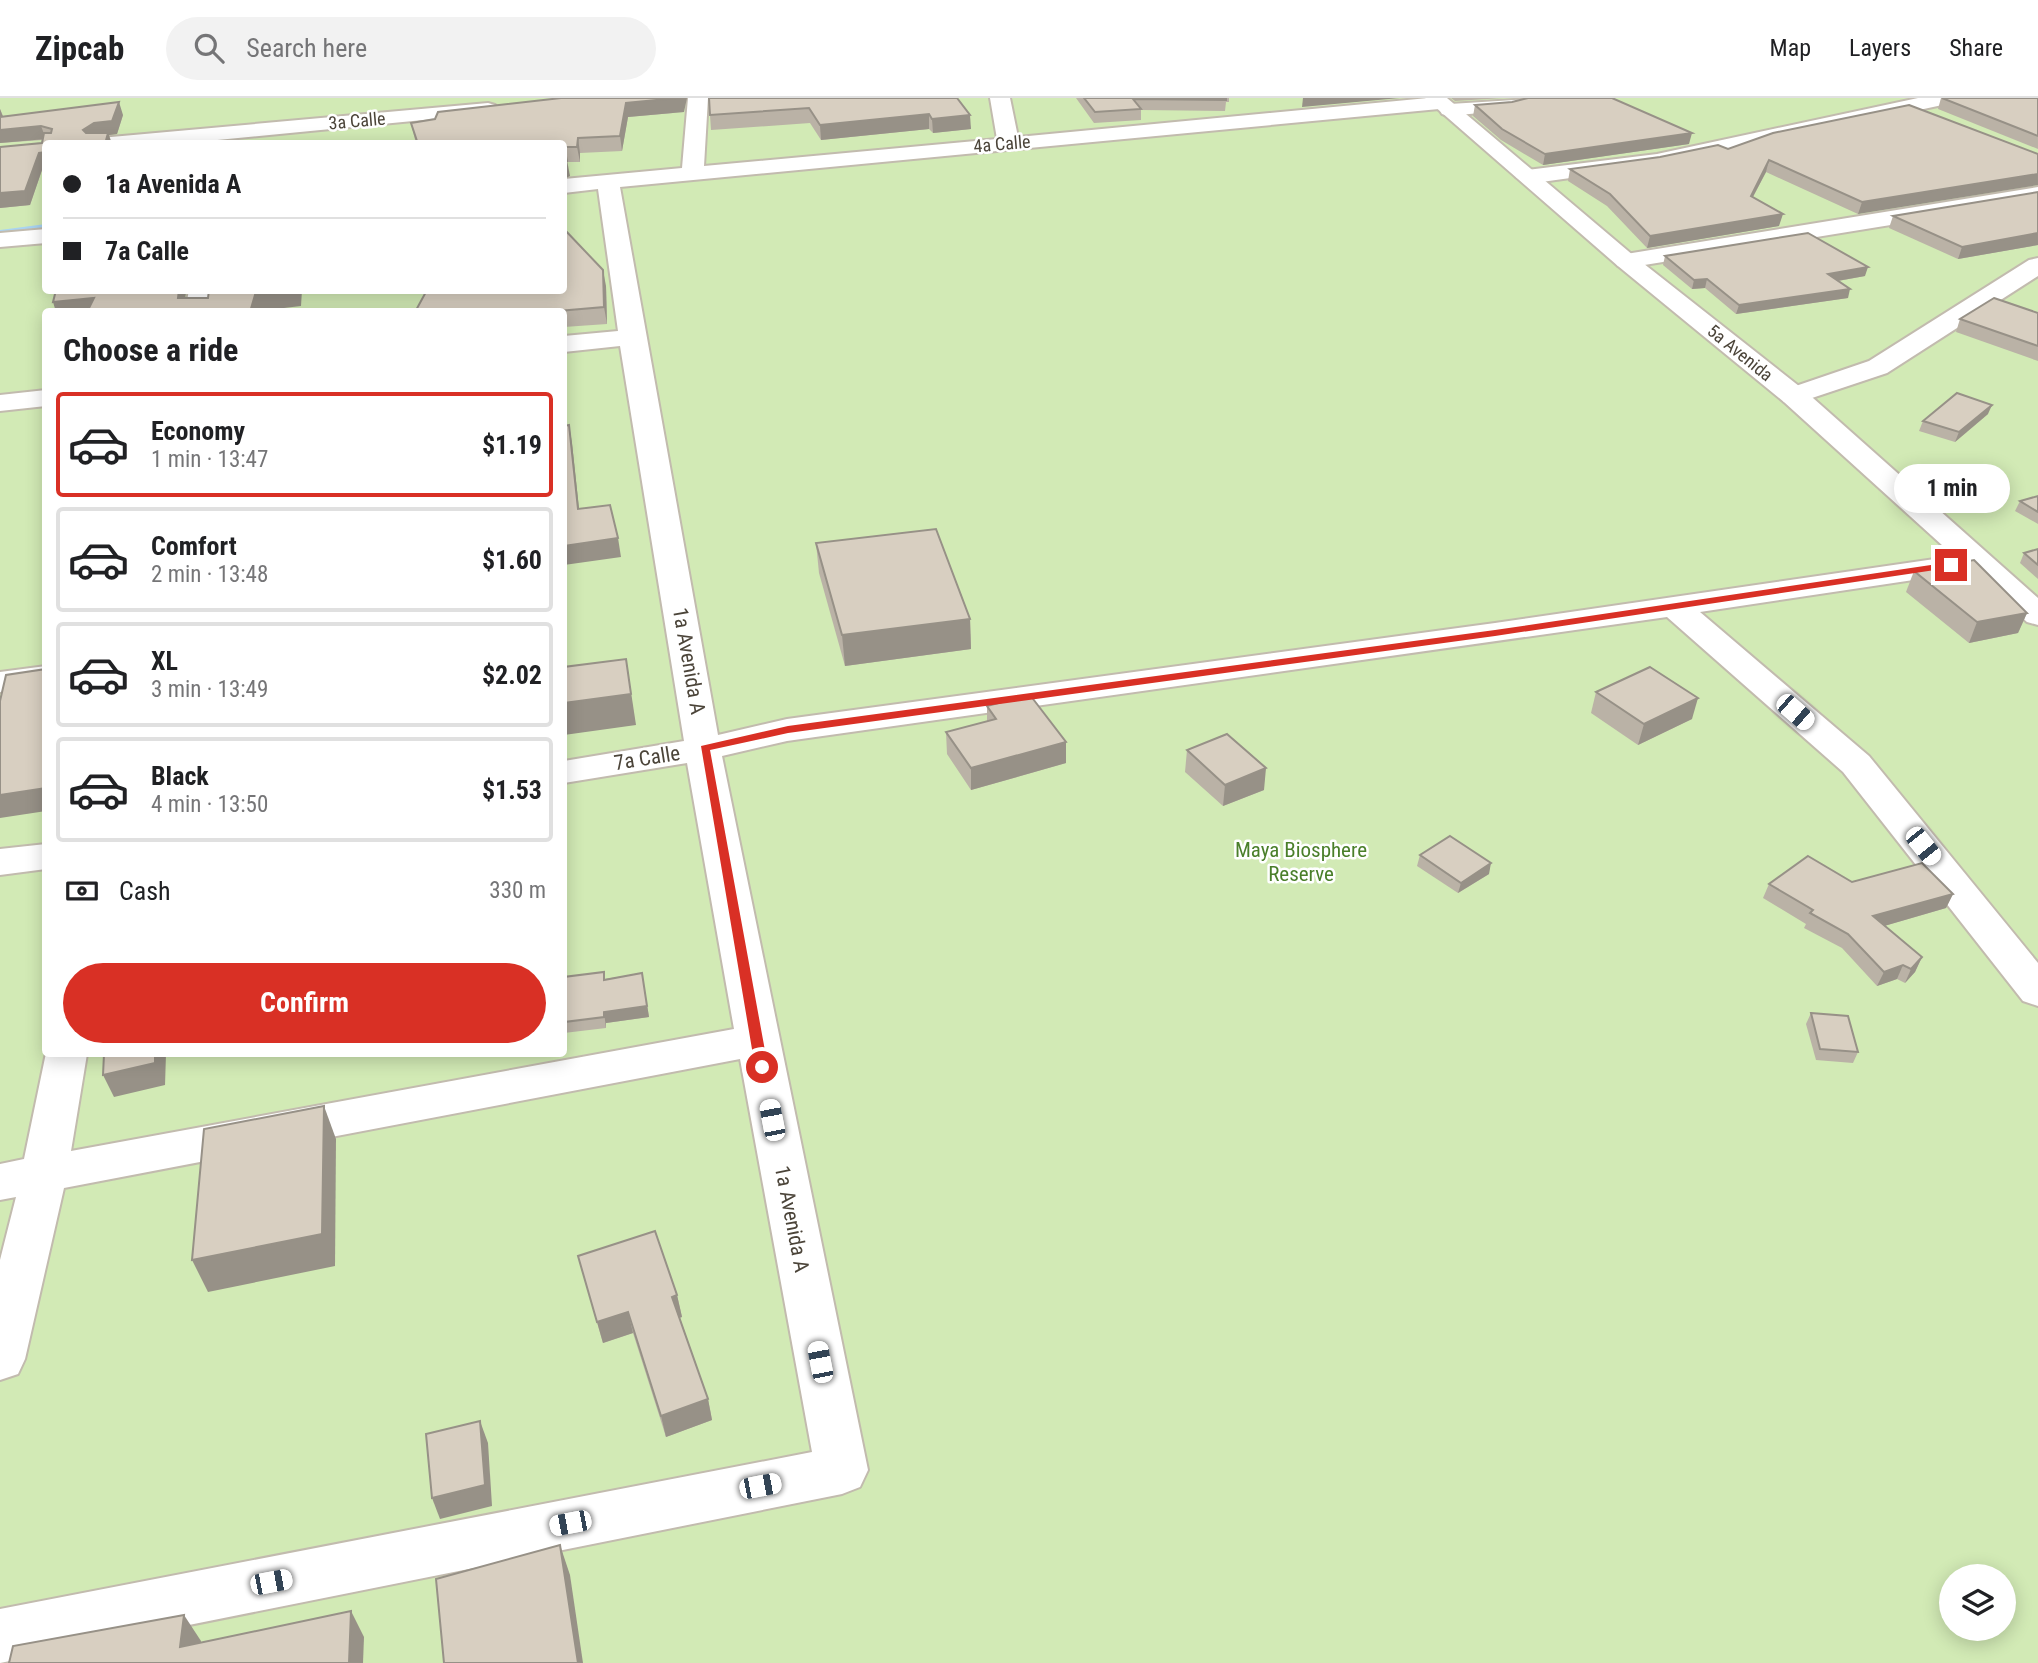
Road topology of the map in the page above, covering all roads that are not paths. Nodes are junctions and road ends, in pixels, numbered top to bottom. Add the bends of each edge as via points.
1 (698, 98) edge
2 (1000, 98) edge
3 (1536, 98) edge
4 (1947, 98) edge
5 (1441, 104) edge
6 (1907, 106) junction
7 (503, 108) edge
8 (1943, 121) edge
9 (145, 140) edge
10 (1009, 144) junction
11 (693, 173) junction
12 (1527, 177) junction
13 (608, 182) junction
14 (567, 186) edge
15 (2038, 194) edge
16 (42, 236) edge
17 (0, 240) edge
18 (1626, 261) junction
19 (2038, 265) edge
20 (631, 337) junction
21 (567, 344) edge
22 (1794, 396) junction
23 (42, 398) edge
24 (0, 403) edge
25 (1976, 562) junction
26 (1673, 606) junction
27 (2038, 615) edge
28 (42, 677) edge
29 (0, 682) edge
30 (704, 748) junction
31 (567, 771) edge
32 (42, 857) edge
33 (0, 862) edge
34 (2033, 976) edge
35 (756, 1040) junction
36 (65, 1057) edge
37 (44, 1175) junction
38 (0, 1182) edge
39 (0, 1359) edge
40 (0, 1636) edge

1 - 11 street
2 - 10 street
3 - 5 street, 4a Calle via 1510,104
4 - 6 street
5 - 10 street, 4a Calle
5 - 12 street, 5a Avenida
6 - 8 street
6 - 12 street via 1657,160
7 - 9 street, 3a Calle
10 - 11 street, 4a Calle
11 - 13 street, 4a Calle
12 - 18 street, 5a Avenida
13 - 14 street, 4a Calle
13 - 20 street, 1a Avenida A
15 - 18 street
16 - 17 street
18 - 22 street, 5a Avenida
19 - 22 street via 1878,367
20 - 21 street
20 - 30 street, 1a Avenida A
22 - 25 street, 5a Avenida
23 - 24 street
25 - 26 street, 7a Calle
25 - 27 street, 5a Avenida
26 - 30 street, 7a Calle via 788,730
26 - 34 street via 1856,764
28 - 29 street
30 - 31 street, 7a Calle
30 - 35 street, 1a Avenida A
32 - 33 street
35 - 37 street
35 - 40 street, 1a Avenida A via 842,1470
36 - 37 street
37 - 38 street
37 - 39 street

